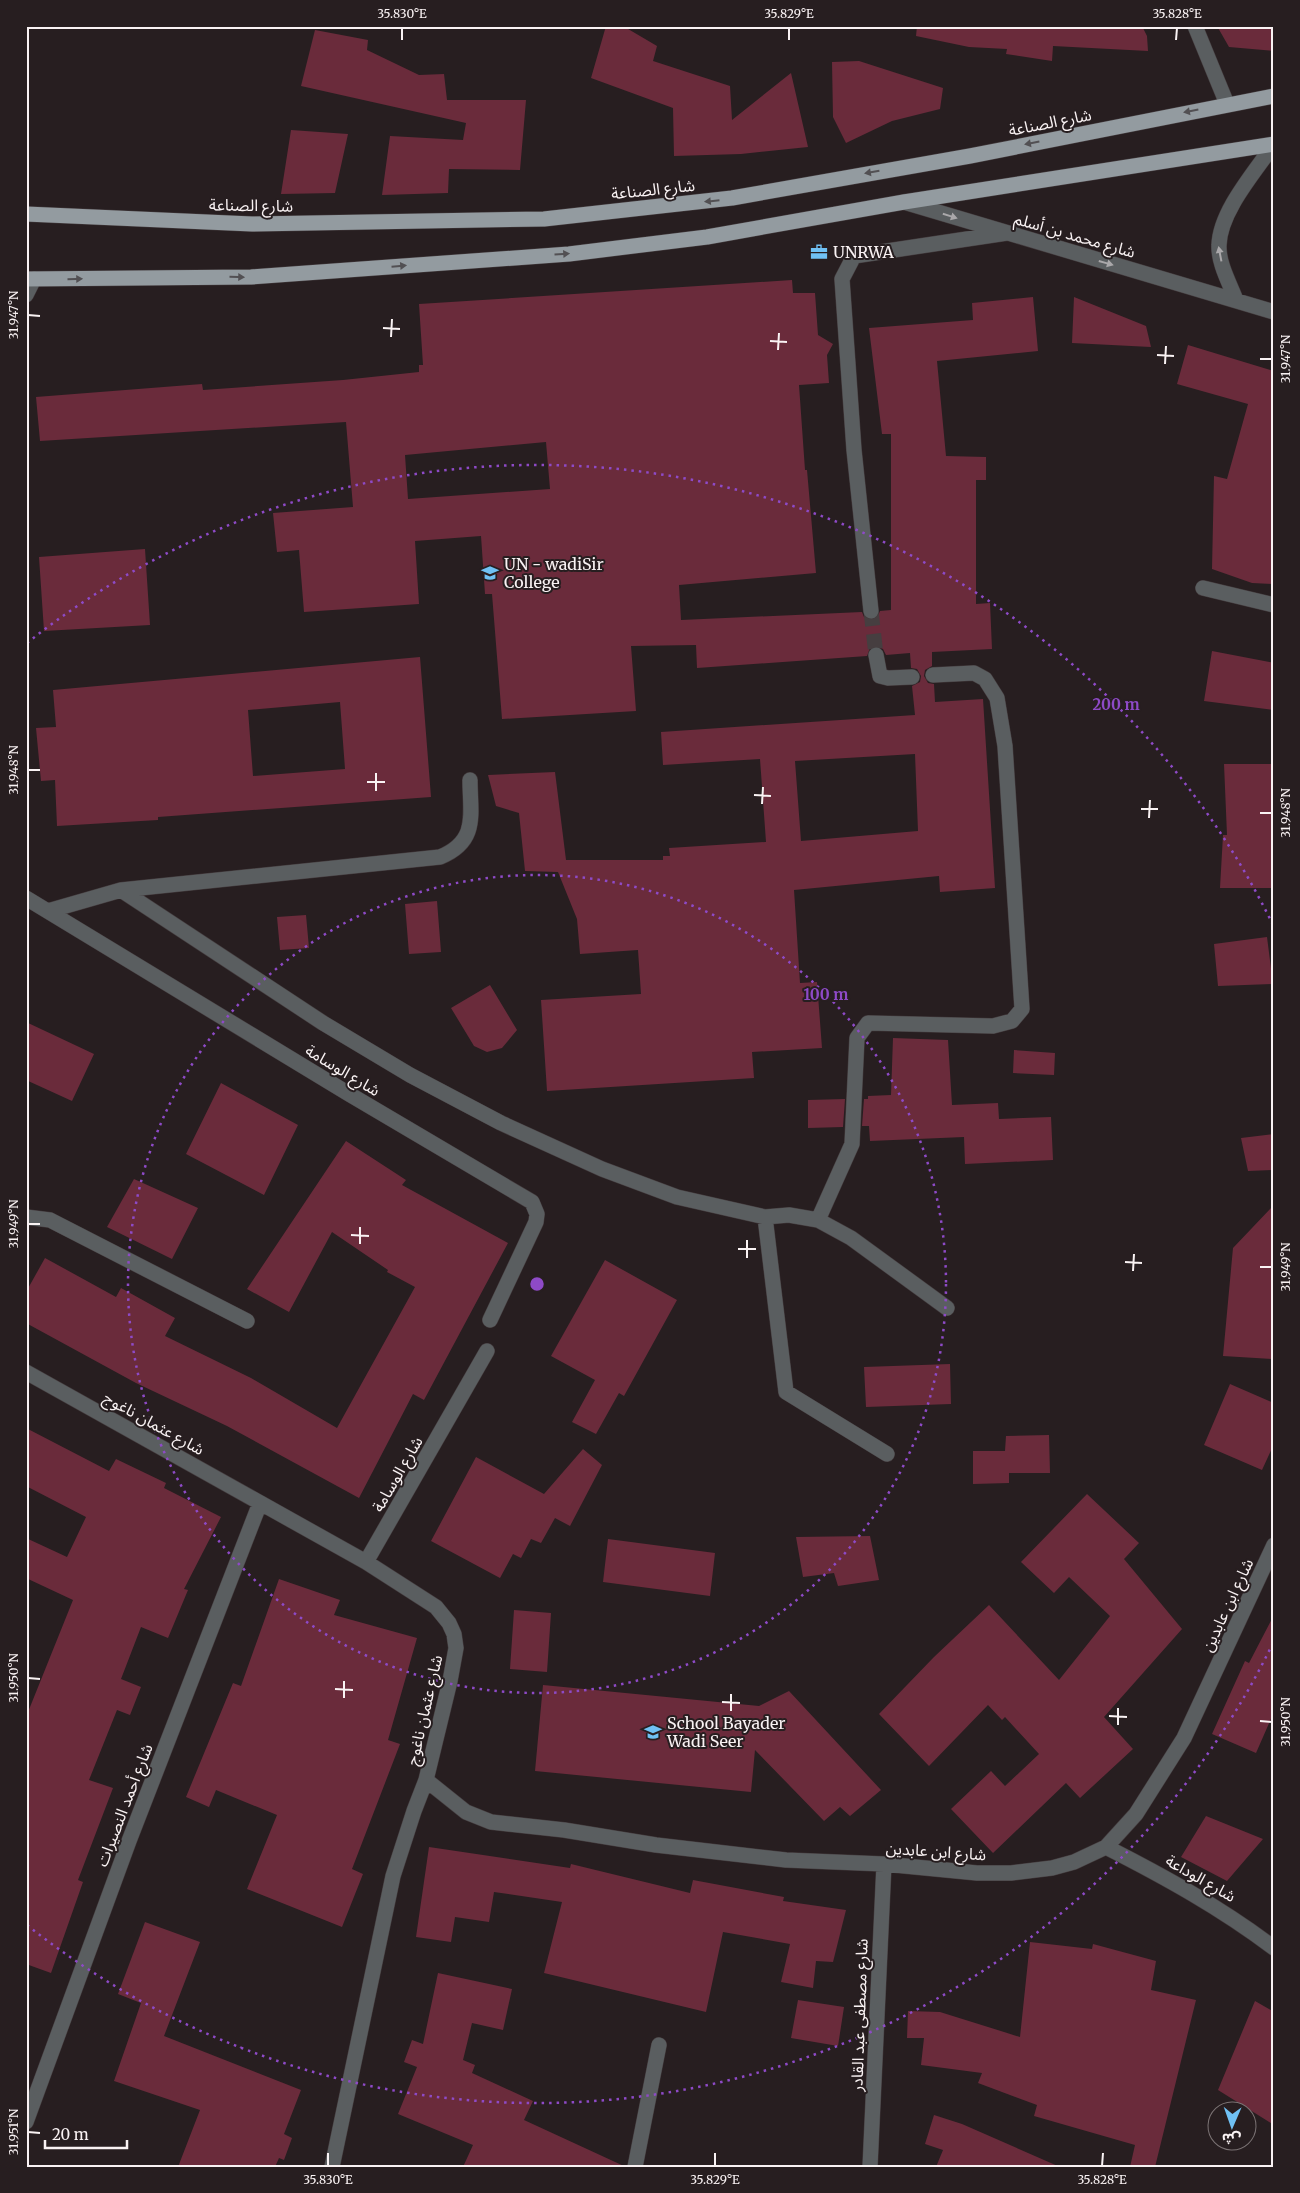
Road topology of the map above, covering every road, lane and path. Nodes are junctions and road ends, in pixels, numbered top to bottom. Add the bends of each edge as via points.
1 (1195, 26) edge
2 (1274, 96) edge
3 (1227, 104) junction
4 (1274, 144) edge
5 (904, 202) junction
6 (26, 214) edge
7 (1007, 233) junction
8 (30, 279) edge
9 (26, 295) edge
10 (1236, 300) junction
11 (1274, 312) edge
12 (1203, 588) dead end
13 (1274, 605) edge
14 (871, 611) tunnel mouth
15 (876, 655) tunnel mouth
16 (933, 675) dead end
17 (912, 677) dead end
18 (470, 780) dead end
19 (122, 890) junction
20 (26, 898) edge
21 (48, 911) junction
22 (26, 1218) edge
23 (765, 1218) junction
24 (818, 1220) junction
25 (946, 1308) dead end
26 (490, 1320) dead end
27 (247, 1321) dead end
28 (487, 1351) dead end
29 (26, 1372) edge
30 (887, 1454) dead end
31 (260, 1503) junction
32 (1274, 1545) edge
33 (366, 1562) junction
34 (426, 1780) junction
35 (1106, 1847) junction
36 (884, 1864) junction
37 (1274, 1948) edge
38 (659, 2045) dead end
39 (26, 2122) edge
40 (332, 2167) edge
41 (635, 2167) edge
42 (870, 2167) edge

1 - 3 street
2 - 3 main road, شارع الصناعة
3 -> 6 main road, شارع الصناعة via 970,156 732,198 544,219 252,224
4 - 5 main road
10 -> 4 street via 1222,263 1219,247 1221,230 1243,188
5 -> 7 street, شارع محمد بن أسلم
8 -> 5 main road via 251,277 569,254 707,237
7 -> 10 street, شارع محمد بن أسلم
7 - 14 street via 854,256 842,279 854,450
8 - 9 street
10 - 11 street, شارع محمد بن أسلم
12 - 13 street
15 - 17 street via 880,676
16 - 24 street via 974,673 985,679 996,698 1005,746 1022,1009 1012,1021 993,1026 868,1023 857,1038 852,1144
18 - 19 street via 471,828 457,848 440,857
19 - 21 street
19 - 23 street via 323,1023 410,1075 501,1123 602,1169 677,1197
20 - 21 street, شارع الوسامة
21 - 26 street, شارع الوسامة via 532,1202 537,1214 536,1222
22 - 27 street via 50,1220
23 - 24 street via 790,1215
23 - 30 street via 786,1392
24 - 25 street via 851,1238
28 - 33 street, شارع الوسامة
29 - 31 street, شارع عثمان ناغوج
31 - 33 street, شارع عثمان ناغوج
31 - 39 street, شارع أحمد النصيرات via 129,1841
32 - 35 street, شارع ابن عابدين via 1184,1738 1136,1814
33 - 34 street, شارع عثمان ناغوج via 436,1607 450,1623 454,1634 454,1660
34 - 36 street, شارع ابن عابدين via 466,1812 491,1822 564,1830 656,1846 776,1859
34 - 40 street, شارع عثمان ناغوج via 393,1876
35 - 36 street, شارع ابن عابدين via 1074,1862 1034,1871 977,1873
35 - 37 street, شارع الوداعة via 1197,1894
36 - 42 street, شارع مصطفى عبد القادر
38 - 41 street

